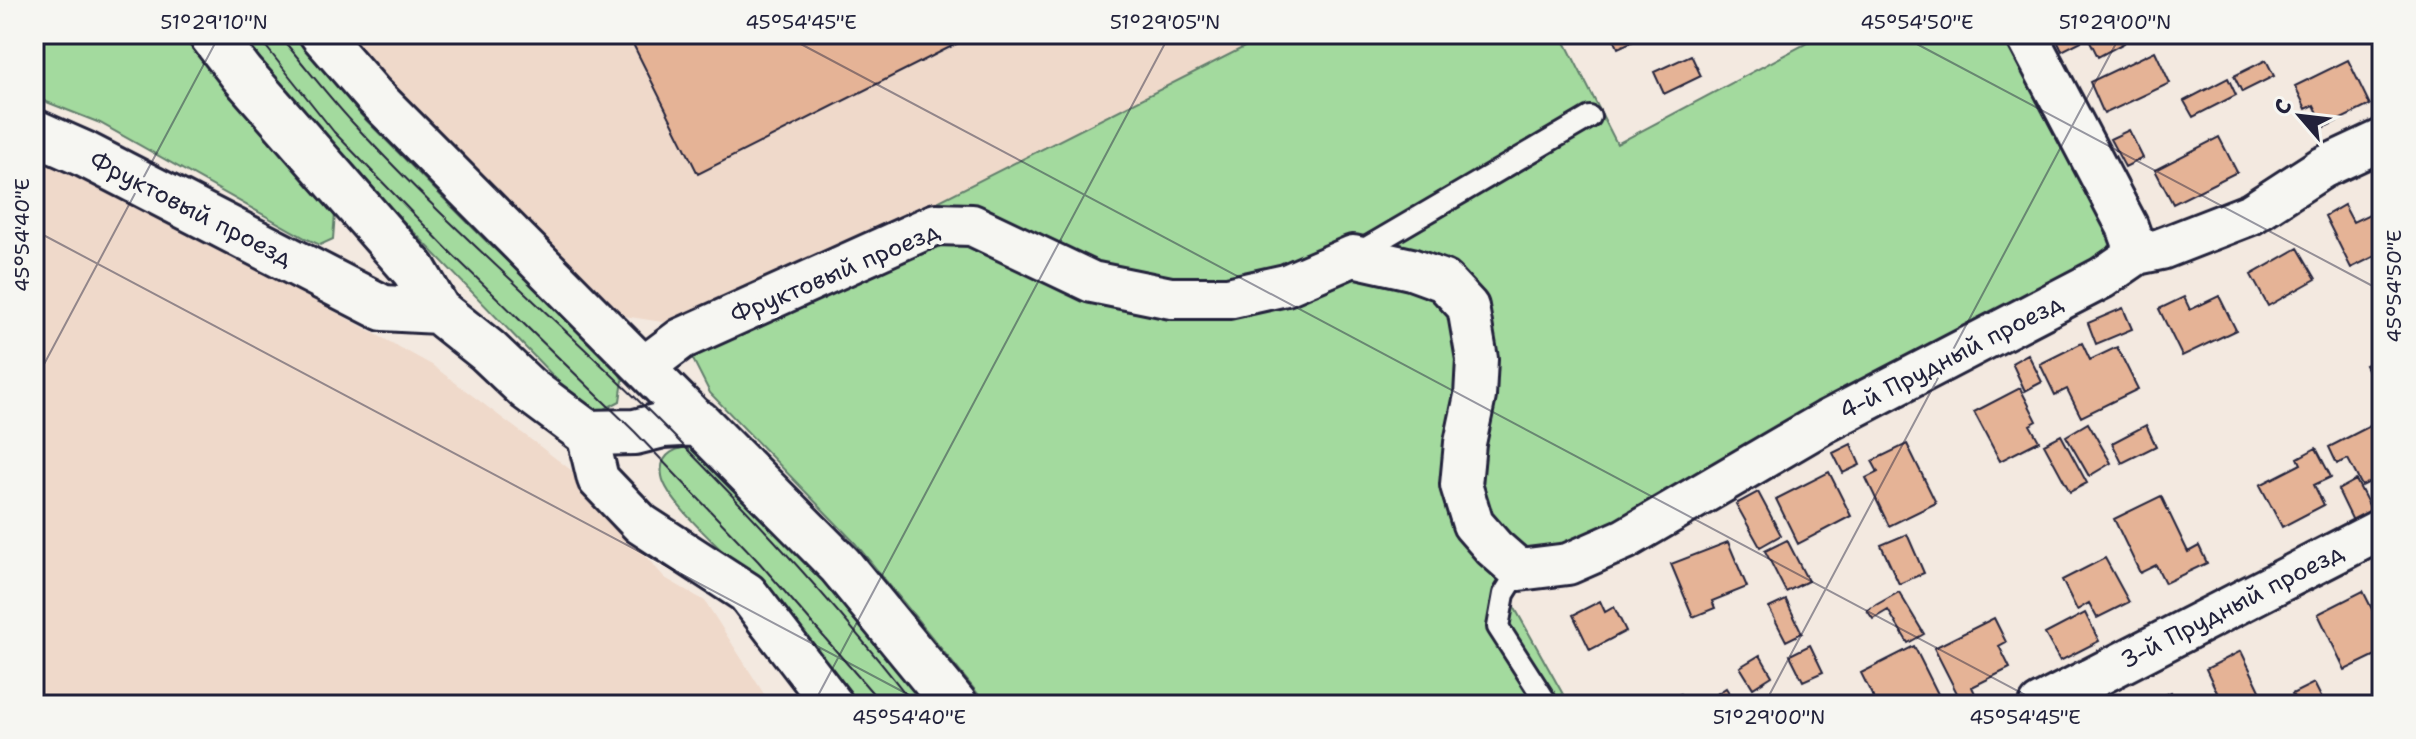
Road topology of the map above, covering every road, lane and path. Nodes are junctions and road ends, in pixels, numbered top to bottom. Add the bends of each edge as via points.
1 (211, 34) edge
2 (320, 34) edge
3 (2026, 34) edge
4 (1590, 117) dead end
5 (34, 132) edge
6 (2382, 140) edge
7 (2137, 254) junction
8 (1353, 256) junction
9 (438, 311) junction
10 (644, 367) junction
11 (699, 423) junction
12 (587, 433) junction
13 (2382, 529) edge
14 (1519, 570) junction
15 (833, 705) edge
16 (955, 705) edge
17 (1548, 705) edge
18 (2040, 705) edge

1 - 9 street via 414,270
2 - 10 street via 373,95
3 - 7 street
4 - 8 lane
5 - 9 street, Фруктовый проезд via 383,308
6 - 7 street, 4-й Прудный проезд via 2322,168 2251,214
7 - 14 street, 4-й Прудный проезд via 2102,278 1827,421 1625,539 1568,564
8 - 10 street, Фруктовый проезд via 1286,285 1228,298 1171,298 1092,282 972,225 936,224 681,339
8 - 14 street via 1444,281 1468,307 1477,359 1461,485 1473,524
9 - 12 street
10 - 11 street
11 - 12 street
11 - 16 street via 840,565
12 - 15 street via 598,479 641,524 747,593
13 - 18 street, 3-й Прудный проезд
14 - 17 lane via 1504,594 1498,627

